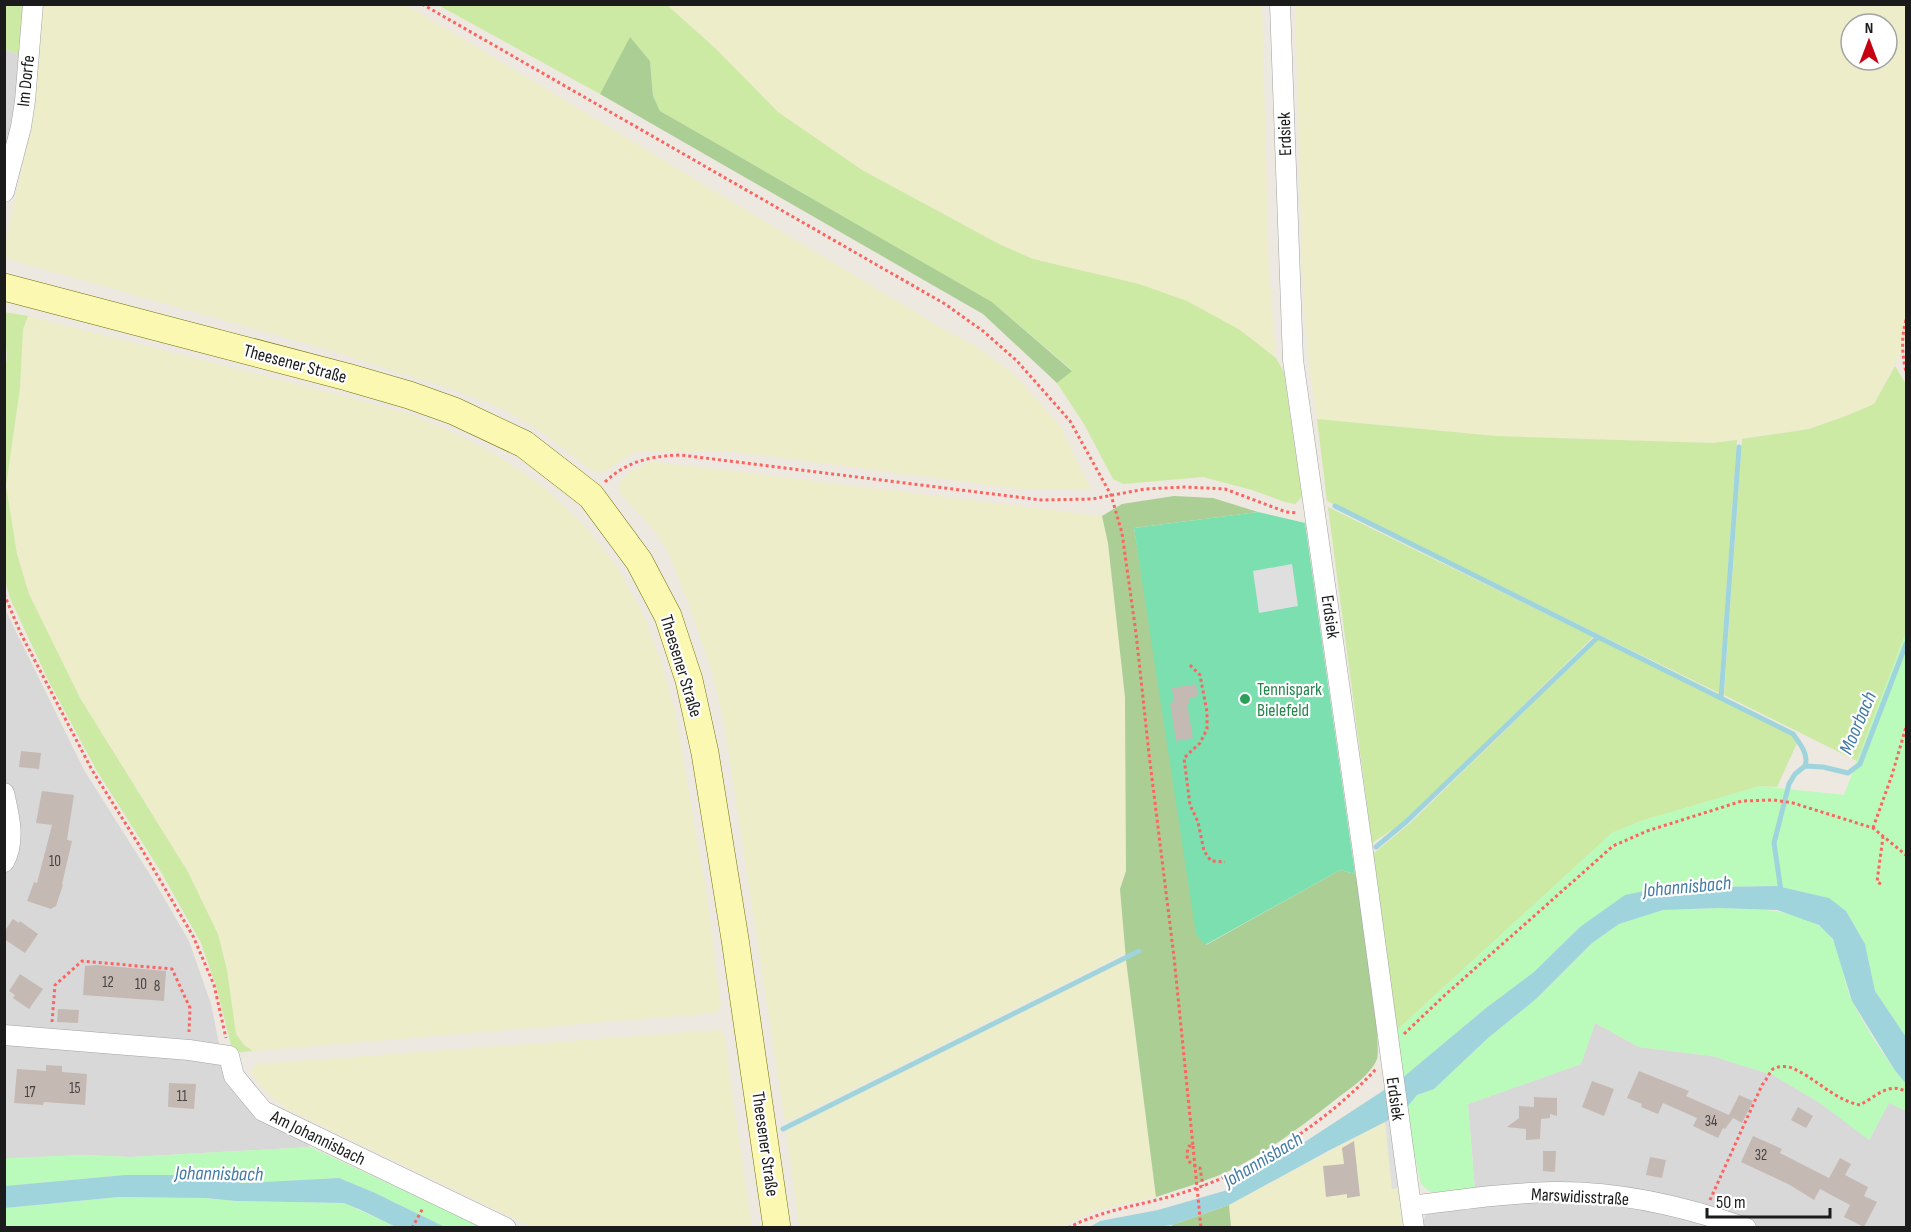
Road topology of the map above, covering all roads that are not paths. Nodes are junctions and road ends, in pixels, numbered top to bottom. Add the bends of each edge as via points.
1 (33, 4) edge
2 (1280, 4) edge
3 (4, 192) edge
4 (4, 287) edge
5 (4, 793) edge
6 (4, 862) edge
7 (4, 1035) edge
8 (1411, 1206) junction
9 (1709, 1219) edge
10 (506, 1227) edge
11 (777, 1227) edge
12 (1414, 1227) edge
13 (1746, 1227) edge

1 - 3 street, Im Dorfe via 21,127
2 - 8 street, Erdsiek via 1293,360
4 - 11 street, Theesener Straße via 347,377 454,411 524,444 591,496 639,561 668,616 689,680 735,939
5 - 6 street via 10,845
7 - 10 street, Am Johannisbach via 230,1056 234,1076 263,1111
8 - 9 street, Marswidisstraße via 1554,1192 1622,1197
8 - 12 street, Erdsiek
9 - 13 street, Marswidisstraße

